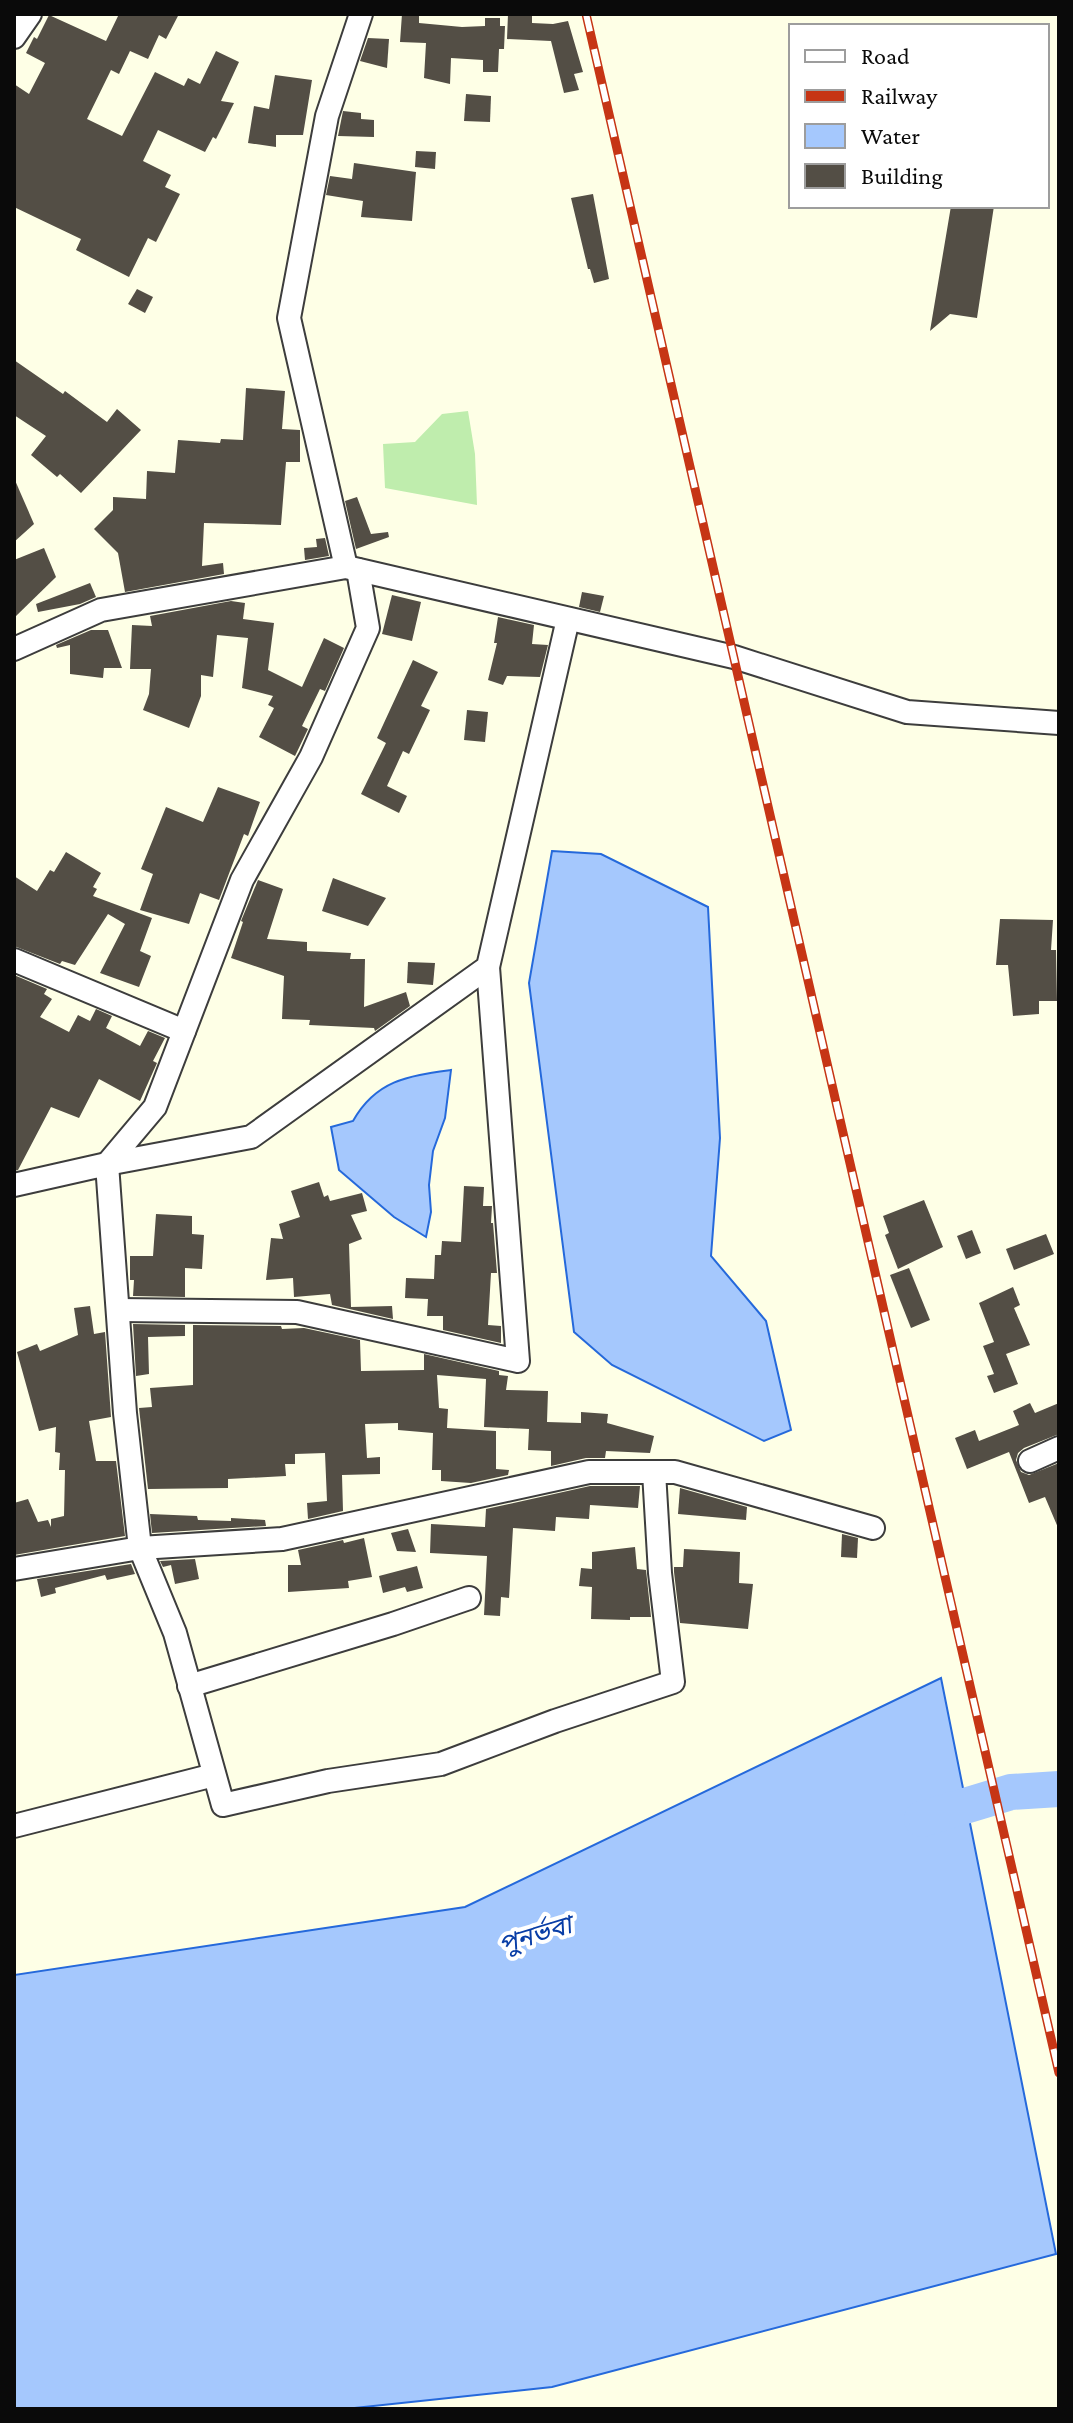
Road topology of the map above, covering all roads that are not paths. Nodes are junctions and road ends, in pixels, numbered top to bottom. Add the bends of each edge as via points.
1 (30, 14) edge
2 (361, 14) edge
3 (14, 37) edge
4 (352, 569) junction
5 (568, 619) junction
6 (14, 649) edge
7 (1059, 723) edge
8 (14, 960) edge
9 (488, 967) junction
10 (184, 1031) junction
11 (107, 1164) junction
12 (14, 1185) edge
13 (118, 1310) junction
14 (1059, 1448) edge
15 (1030, 1461) dead end
16 (654, 1472) junction
17 (873, 1528) dead end
18 (140, 1548) junction
19 (14, 1569) edge
20 (469, 1598) dead end
21 (189, 1686) junction
22 (214, 1775) junction
23 (14, 1826) edge

1 - 3 street
2 - 4 street via 327,116 289,318
4 - 5 street
4 - 6 street via 101,610
4 - 10 street via 368,628 311,757 242,880
5 - 7 street via 734,657 907,712
5 - 9 street
8 - 10 street
9 - 11 street via 251,1137
9 - 13 street via 518,1361 297,1312
10 - 11 street via 155,1107
11 - 12 street
11 - 13 street
13 - 18 street
14 - 15 street
16 - 17 street via 675,1472
16 - 18 street via 589,1472 282,1539
16 - 22 street via 673,1682 441,1764 328,1781 223,1805
18 - 19 street
18 - 21 street via 175,1633
20 - 21 street
21 - 22 street
22 - 23 street

